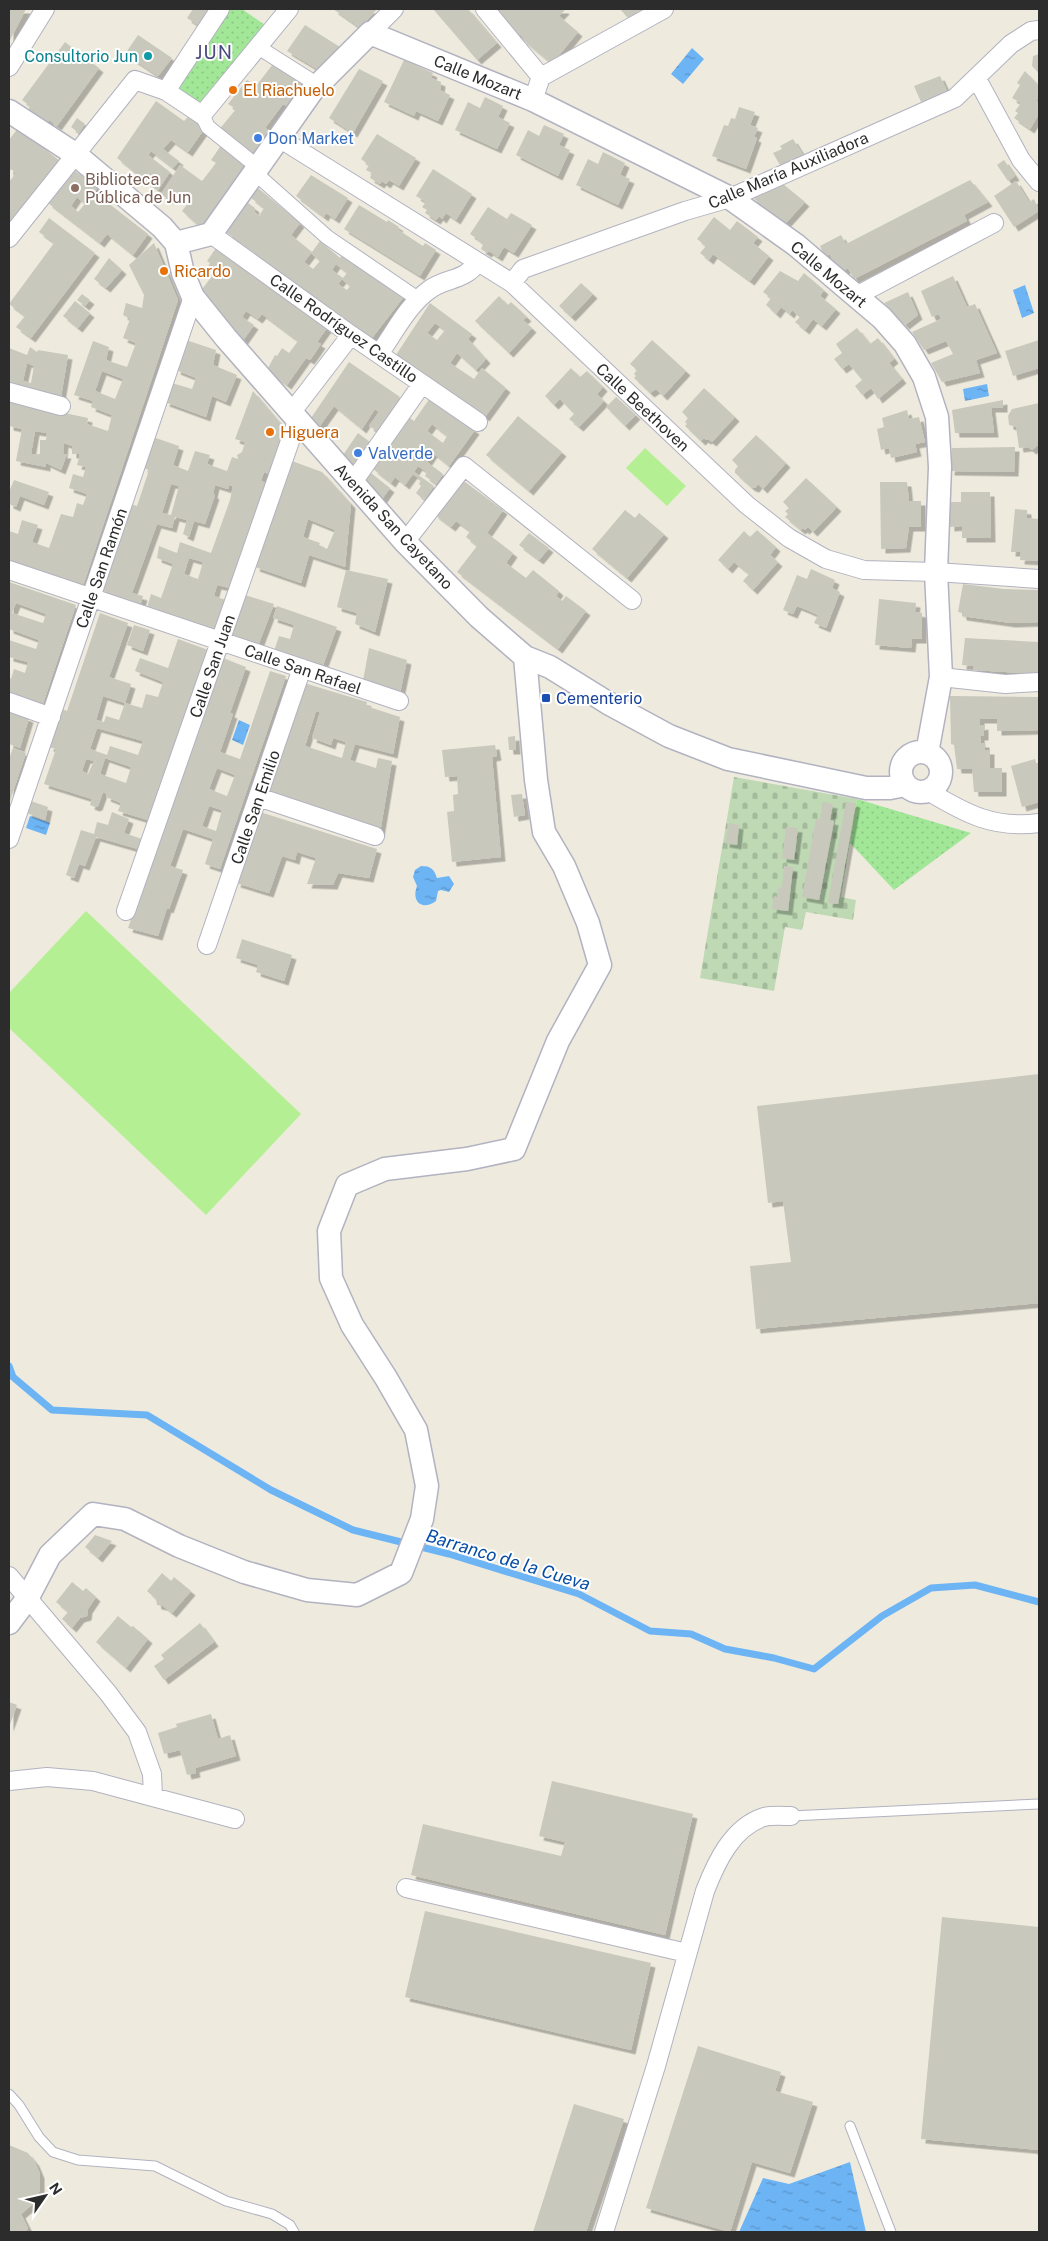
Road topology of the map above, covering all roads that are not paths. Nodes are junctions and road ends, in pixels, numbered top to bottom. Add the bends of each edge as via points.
1 (45, 9) edge
2 (220, 9) edge
3 (289, 9) edge
4 (394, 9) edge
5 (485, 9) edge
6 (664, 9) edge
7 (1039, 30) edge
8 (370, 33) junction
9 (258, 47) junction
10 (9, 67) edge
11 (541, 77) junction
12 (977, 80) junction
13 (318, 85) junction
14 (166, 91) junction
15 (533, 100) junction
16 (9, 111) edge
17 (202, 115) junction
18 (279, 138) junction
19 (75, 154) junction
20 (257, 170) junction
21 (1039, 182) edge
22 (730, 198) junction
23 (994, 223) dead end
24 (211, 234) junction
25 (9, 238) edge
26 (176, 243) junction
27 (478, 262) junction
28 (512, 283) junction
29 (856, 296) junction
30 (193, 297) junction
31 (418, 299) junction
32 (351, 335) junction
33 (379, 354) junction
34 (422, 384) junction
35 (9, 392) edge
36 (61, 406) dead end
37 (294, 417) junction
38 (478, 422) dead end
39 (353, 482) junction
40 (405, 542) junction
41 (9, 570) edge
42 (936, 572) junction
43 (1039, 579) edge
44 (91, 597) junction
45 (632, 600) dead end
46 (221, 641) junction
47 (526, 657) junction
48 (302, 668) junction
49 (941, 677) junction
50 (1039, 682) edge
51 (399, 701) dead end
52 (9, 702) edge
53 (50, 716) junction
54 (927, 753) junction
55 (905, 785) junction
56 (928, 791) junction
57 (258, 797) junction
58 (1039, 823) edge
59 (375, 836) dead end
60 (9, 839) edge
61 (126, 911) dead end
62 (207, 945) dead end
63 (9, 1576) edge
64 (27, 1599) junction
65 (9, 1623) edge
66 (9, 1781) edge
67 (153, 1796) junction
68 (1039, 1804) edge
69 (791, 1816) joint
70 (235, 1819) dead end
71 (406, 1888) dead end
72 (687, 1953) junction
73 (9, 2094) edge
74 (850, 2126) dead end
75 (294, 2232) edge
76 (604, 2232) edge
77 (891, 2232) edge

1 - 10 street
2 - 14 street
3 - 9 street
4 - 8 street
5 - 11 street
6 - 11 street
7 - 12 street, Calle María Auxiliadora via 1031,30 1011,44
8 - 13 street
8 - 15 street, Calle Mozart
9 - 13 street
9 - 17 street
11 - 15 street
12 - 21 street via 1021,160
12 - 22 street, Calle María Auxiliadora via 955,98
13 - 18 street
14 - 17 street
14 - 19 street via 135,80
15 - 22 street, Calle Mozart
16 - 19 street, Avenida San Cayetano
17 - 20 street via 208,127
18 - 20 street
18 - 27 street, Calle Beethoven
19 - 25 street
19 - 26 street, Avenida San Cayetano via 162,227
20 - 24 street
20 - 31 street via 327,237
22 - 28 street, Calle María Auxiliadora via 523,269
22 - 29 street, Calle Mozart via 796,246
23 - 29 street
24 - 26 street
24 - 32 street, Calle Rodríguez Castillo
26 - 30 street, Avenida San Cayetano
27 - 28 street, Calle Beethoven
27 - 31 street via 471,272 430,288
28 - 42 street, Calle Beethoven via 747,505 789,538 826,559 864,570
29 - 42 street, Calle Mozart via 882,318 904,344 924,377 936,417 940,467
30 - 37 street, Avenida San Cayetano
30 - 44 street, Calle San Ramón
31 - 33 street
32 - 33 street, Calle Rodríguez Castillo
32 - 37 street, Calle San Juan
33 - 34 street, Calle Rodríguez Castillo
34 - 38 street, Calle Rodríguez Castillo
34 - 39 street
35 - 36 street
37 - 39 street, Avenida San Cayetano
37 - 46 street, Calle San Juan
39 - 40 street, Avenida San Cayetano
40 - 45 street via 464,466
40 - 47 street, Avenida San Cayetano via 479,617
41 - 44 street, Calle San Rafael
42 - 43 street, Calle Beethoven
42 - 49 street, Calle Mozart
44 - 46 street, Calle San Rafael
44 - 53 street, Calle San Ramón
46 - 48 street, Calle San Rafael
46 - 61 street, Calle San Juan
47 - 55 street, Avenida San Cayetano via 550,666 669,736 728,759 866,788
47 - 64 street via 536,780 544,832 564,866 585,914 600,966 558,1041 514,1149 467,1159 385,1169 347,1185 329,1231 331,1278 352,1325 416,1430 427,1486 422,1519 401,1574 357,1595 307,1590 244,1572 179,1546 125,1519 93,1514 50,1555
48 - 51 street, Calle San Rafael
48 - 57 street, Calle San Emilio
49 - 50 street via 1005,684
49 - 54 street, Calle Mozart
52 - 53 street
53 - 60 street, Calle San Ramón
54 - 55 street via 913,754 903,762 901,774
54 - 56 street via 937,760 941,773 937,784
55 - 56 street via 916,792
56 - 58 street via 961,811 988,822
57 - 59 street
57 - 62 street, Calle San Emilio
63 - 64 street
64 - 65 street
64 - 67 street via 108,1693 136,1732 152,1774
66 - 67 street via 47,1777 93,1781
67 - 70 street
68 - 69 lane
69 - 72 street via 764,1817 740,1831 716,1863
71 - 72 street
72 - 76 street via 656,2066
73 - 75 lane via 53,2152 78,2160 155,2166 226,2201 272,2214 290,2225
74 - 77 lane

